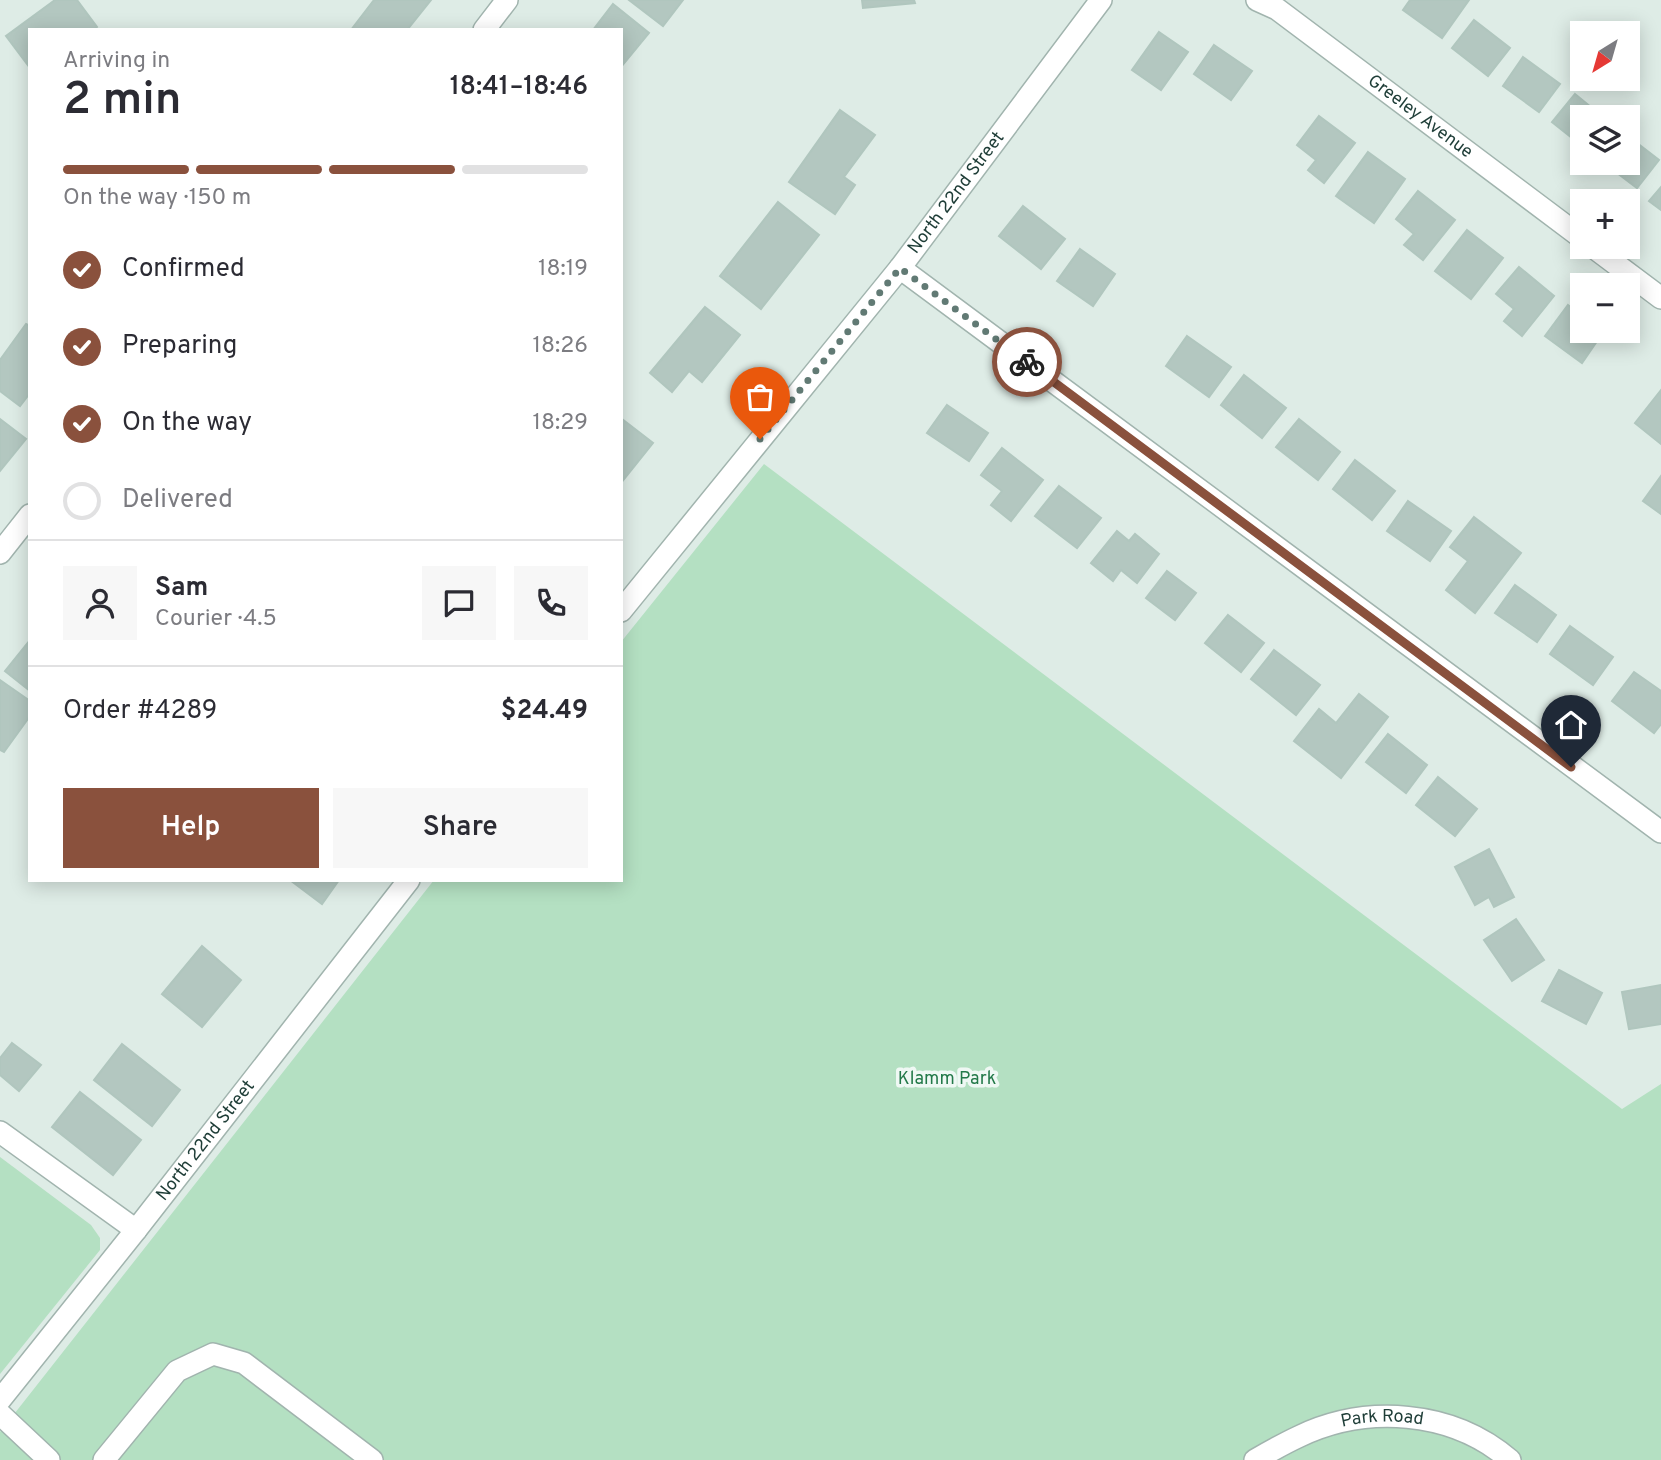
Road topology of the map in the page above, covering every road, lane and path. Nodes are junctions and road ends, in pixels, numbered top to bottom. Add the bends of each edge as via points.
1 (507, 0) edge
2 (1101, 0) edge
3 (1257, 0) edge
4 (486, 28) edge
5 (1570, 229) edge
6 (1609, 259) edge
7 (900, 268) junction
8 (1661, 298) edge
9 (28, 518) edge
10 (0, 553) edge
11 (623, 609) edge
12 (1661, 833) edge
13 (407, 882) edge
14 (0, 1132) edge
15 (136, 1230) junction
16 (0, 1400) edge
17 (0, 1414) edge
18 (50, 1460) edge
19 (104, 1460) edge
20 (372, 1460) edge
21 (1255, 1460) edge
22 (1510, 1460) edge

1 - 4 street
2 - 7 street, North 22nd Street
3 - 5 street, Greeley Avenue via 1277,9
6 - 8 street
7 - 11 street, North 22nd Street
7 - 12 street
9 - 10 street
13 - 15 street, North 22nd Street
14 - 15 street
15 - 16 street, North 22nd Street
17 - 18 street
19 - 20 street via 177,1371 213,1354 244,1363
21 - 22 street, Park Road via 1300,1436 1374,1416 1413,1417 1474,1434

